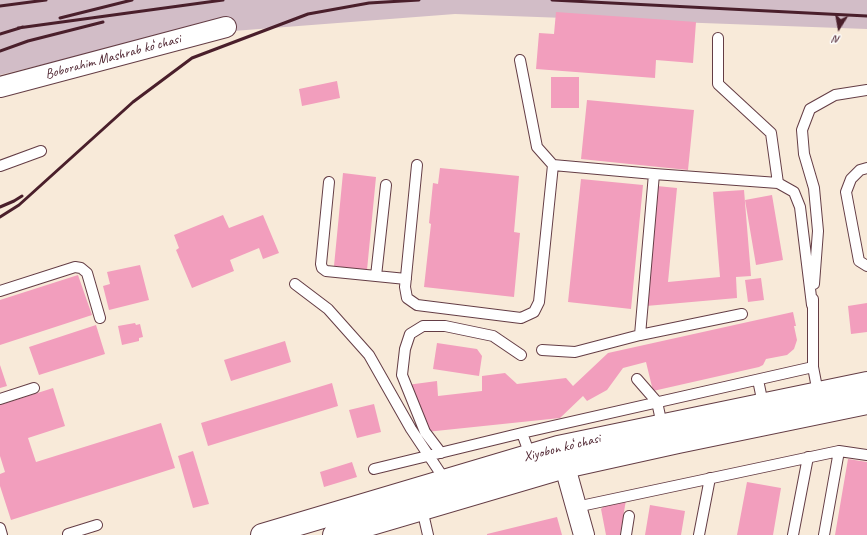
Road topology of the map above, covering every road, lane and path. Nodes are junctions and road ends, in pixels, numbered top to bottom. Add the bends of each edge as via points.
1 (226, 27) dead end
2 (718, 38) dead end
3 (520, 60) dead end
4 (0, 87) edge
5 (867, 90) edge
6 (41, 151) dead end
7 (417, 165) dead end
8 (553, 165) junction
9 (0, 166) edge
10 (867, 168) edge
11 (654, 174) junction
12 (328, 182) dead end
13 (778, 184) junction
14 (386, 186) dead end
15 (867, 266) edge
16 (376, 276) junction
17 (406, 279) junction
18 (295, 284) dead end
19 (0, 291) edge
20 (812, 305) junction
21 (742, 314) dead end
22 (100, 318) dead end
23 (640, 335) junction
24 (542, 350) dead end
25 (520, 355) dead end
26 (813, 368) junction
27 (637, 379) dead end
28 (758, 380) junction
29 (867, 383) edge
30 (34, 388) dead end
31 (818, 393) junction
32 (0, 399) edge
33 (657, 402) junction
34 (763, 404) junction
35 (867, 404) edge
36 (662, 425) junction
37 (522, 433) junction
38 (839, 451) junction
39 (441, 453) junction
40 (430, 455) junction
41 (530, 455) junction
42 (867, 455) edge
43 (808, 457) junction
44 (564, 467) junction
45 (374, 469) dead end
46 (710, 478) junction
47 (445, 480) junction
48 (576, 507) junction
49 (422, 509) junction
50 (630, 516) dead end
51 (97, 525) dead end
52 (0, 528) edge
53 (68, 534) dead end
54 (2, 535) edge
55 (262, 535) edge
56 (334, 535) edge
57 (428, 535) edge
58 (584, 535) edge
59 (626, 535) edge
60 (698, 535) edge
61 (793, 535) edge
62 (824, 535) edge

1 - 4 street, Boborahim Mashrab koʻchasi
2 - 13 lane via 718,84 771,133
3 - 8 lane via 537,146
5 - 20 lane via 835,95 810,109 802,130 804,154 814,188 818,231
6 - 9 lane
7 - 17 lane
8 - 11 lane
8 - 17 lane via 539,302 534,312 521,318 417,305 407,298
10 - 15 lane via 860,170 851,179 846,192 859,261
11 - 13 lane
11 - 23 lane
12 - 16 lane via 322,268 326,271
13 - 20 lane via 794,192 800,207
14 - 16 lane
16 - 17 lane
18 - 40 lane via 328,309 369,355 411,429
19 - 22 lane via 75,267 81,268 87,273
20 - 26 lane
21 - 23 lane
23 - 24 lane via 575,352
25 - 39 lane via 493,336 445,326 423,326 410,334 405,349 402,375 425,432
26 - 28 lane
26 - 31 lane
27 - 33 lane
28 - 33 lane
28 - 34 lane
29 - 31 main road, Xiyobon koʻchasi
30 - 32 lane
31 - 34 main road, Xiyobon koʻchasi
33 - 36 lane
33 - 37 lane
34 - 36 main road, Xiyobon koʻchasi
35 - 44 main road, Xiyobon koʻchasi
36 - 41 main road, Xiyobon koʻchasi
37 - 39 lane
37 - 41 lane
38 - 42 lane
38 - 43 lane
38 - 62 lane
39 - 40 lane
40 - 45 lane
40 - 47 lane
41 - 47 main road, Xiyobon koʻchasi
43 - 46 lane
43 - 61 lane
44 - 48 street
44 - 49 main road, Xiyobon koʻchasi
46 - 48 lane
46 - 60 lane
47 - 55 main road, Xiyobon koʻchasi
48 - 58 street
49 - 56 main road, Xiyobon koʻchasi
49 - 57 lane
50 - 59 lane
51 - 53 lane
52 - 54 lane

